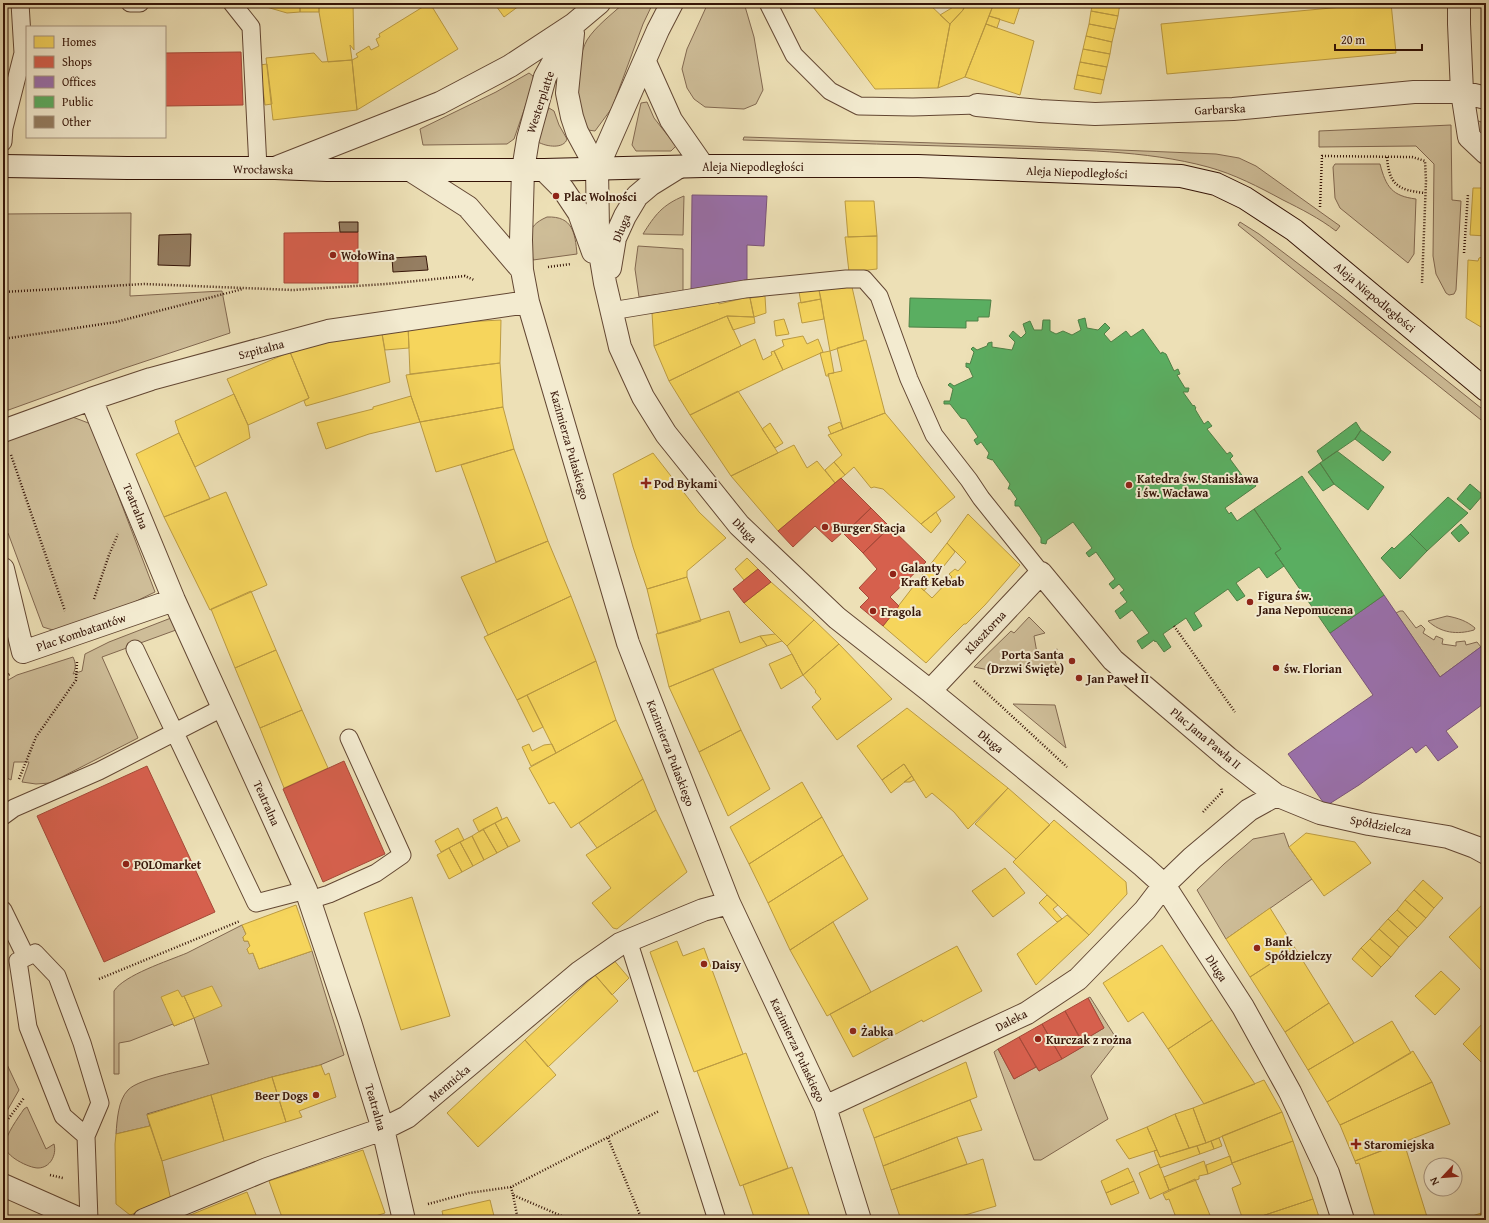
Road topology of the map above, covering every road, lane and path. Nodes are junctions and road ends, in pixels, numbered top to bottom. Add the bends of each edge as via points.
1 (20, 3) edge
2 (130, 3) edge
3 (140, 3) edge
4 (232, 3) edge
5 (599, 3) edge
6 (672, 3) edge
7 (768, 3) edge
8 (1459, 3) edge
9 (574, 24) junction
10 (645, 62) junction
11 (1462, 92) junction
12 (1486, 98) edge
13 (978, 105) joint
14 (3, 142) edge
15 (1486, 153) edge
16 (1387, 157) junction
17 (3, 166) edge
18 (703, 166) junction
19 (679, 167) junction
20 (267, 168) junction
21 (597, 169) junction
22 (410, 170) junction
23 (534, 170) junction
24 (1426, 193) junction
25 (1468, 194) dead end
26 (1320, 207) dead end
27 (1464, 253) dead end
28 (522, 270) junction
29 (474, 280) dead end
30 (1422, 283) dead end
31 (247, 288) junction
32 (606, 289) junction
33 (3, 292) edge
34 (528, 302) junction
35 (611, 311) junction
36 (3, 339) edge
37 (1486, 390) edge
38 (91, 399) junction
39 (3, 431) edge
40 (11, 454) dead end
41 (3, 569) edge
42 (1041, 573) junction
43 (174, 600) junction
44 (1174, 626) dead end
45 (74, 635) junction
46 (1056, 649) dead end
47 (135, 650) dead end
48 (1059, 660) dead end
49 (955, 664) junction
50 (930, 691) junction
51 (224, 707) junction
52 (1235, 712) dead end
53 (174, 732) junction
54 (349, 738) dead end
55 (1228, 758) junction
56 (1071, 770) dead end
57 (1276, 795) junction
58 (1200, 815) dead end
59 (3, 816) edge
60 (1486, 853) edge
61 (1164, 885) junction
62 (308, 895) junction
63 (729, 903) junction
64 (3, 910) edge
65 (241, 921) dead end
66 (628, 940) junction
67 (26, 957) junction
68 (99, 979) dead end
69 (24, 1098) dead end
70 (679, 1101) junction
71 (825, 1107) junction
72 (3, 1126) edge
73 (382, 1129) junction
74 (86, 1136) junction
75 (608, 1138) junction
76 (3, 1185) edge
77 (511, 1187) junction
78 (513, 1195) junction
79 (424, 1205) dead end
80 (82, 1220) edge
81 (89, 1220) edge
82 (147, 1220) edge
83 (404, 1220) edge
84 (518, 1220) edge
85 (571, 1220) edge
86 (642, 1220) edge
87 (717, 1220) edge
88 (860, 1220) edge
89 (1343, 1220) edge

1 - 14 lane via 23,53
2 - 3 lane
4 - 20 lane via 251,27
5 - 9 street, Westerplatte
6 - 10 street
7 - 13 lane via 794,55 830,92 859,106
8 - 11 street
9 - 20 street via 510,66 440,103
9 - 21 street via 567,93 572,117
9 - 23 street, Westerplatte via 545,76 528,139
10 - 18 street via 672,120
10 - 21 street
11 - 12 street, Garbarska
11 - 13 street, Garbarska via 1414,92 1233,109 1118,114 1040,111
11 - 15 street via 1469,137
16 - 24 path via 1388,170 1399,186 1410,192
16 - 24 path via 1412,157 1425,161
16 - 26 path via 1322,156
17 - 20 street, Wrocławska
18 - 19 street, Aleja Niepodległości
18 - 37 street, Aleja Niepodległości via 918,166 1181,176 1216,184 1245,198 1294,230
19 - 21 street, Aleja Niepodległości
19 - 32 street, Długa via 637,196 625,216 615,238
20 - 22 street, Wrocławska
21 - 23 street, Aleja Niepodległości
21 - 32 street, Długa via 598,229
22 - 23 street, Wrocławska
22 - 28 street, Kazimierza Pułaskiego via 468,207
23 - 28 street, Kazimierza Pułaskiego via 521,240
23 - 32 street, Długa via 563,189 579,213
24 - 30 path
25 - 27 path
28 - 34 street, Kazimierza Pułaskiego
29 - 31 path via 465,276 293,290
31 - 33 path via 144,284
31 - 36 path via 116,322
32 - 35 street, Długa
34 - 38 street, Szpitalna via 328,331 151,379
34 - 63 street, Kazimierza Pułaskiego via 628,643
35 - 42 lane via 745,289 864,279 879,296 909,379 934,435
35 - 50 street, Długa via 620,347 643,396 666,434 739,525 837,618
38 - 39 street, Szpitalna
38 - 43 street, Teatralna
40 - 45 path
41 - 45 street, Plac Kombatantów via 23,652
42 - 49 street, Klasztorna
42 - 55 street, Plac Jana Pawła II via 1113,660
43 - 45 street, Plac Kombatantów
43 - 51 street, Teatralna
44 - 52 path
46 - 48 path
47 - 53 lane
49 - 50 street, Klasztorna
49 - 56 path
50 - 61 street, Długa
51 - 53 lane
51 - 62 street, Teatralna
53 - 59 lane via 99,771 14,808
53 - 62 lane via 256,903
54 - 62 lane via 402,855 376,873 329,894
55 - 57 street, Plac Jana Pawła II
55 - 58 path via 1219,770 1222,792
57 - 60 street, Spółdzielcza via 1320,814 1448,837
57 - 61 street via 1249,810
61 - 71 street, Daleka via 1145,910 1078,979 1027,1013
61 - 89 street, Długa via 1243,1007 1290,1092 1328,1172
62 - 73 street, Teatralna
63 - 66 street, Mennicka via 703,910
63 - 71 street, Kazimierza Pułaskiego
64 - 67 lane
65 - 68 path
66 - 70 lane
66 - 73 street, Mennicka via 580,972 408,1117
67 - 74 lane via 18,961 28,1027 63,1116
67 - 74 lane via 35,953 57,976 82,1043 100,1103
69 - 72 path
70 - 75 path
70 - 87 lane
71 - 88 street, Kazimierza Pułaskiego
73 - 82 street, Mennicka via 267,1169
73 - 83 street, Teatralna
74 - 81 lane
75 - 77 path
75 - 86 path
76 - 80 street
77 - 78 path
77 - 79 path via 469,1193
78 - 84 path
78 - 85 path

